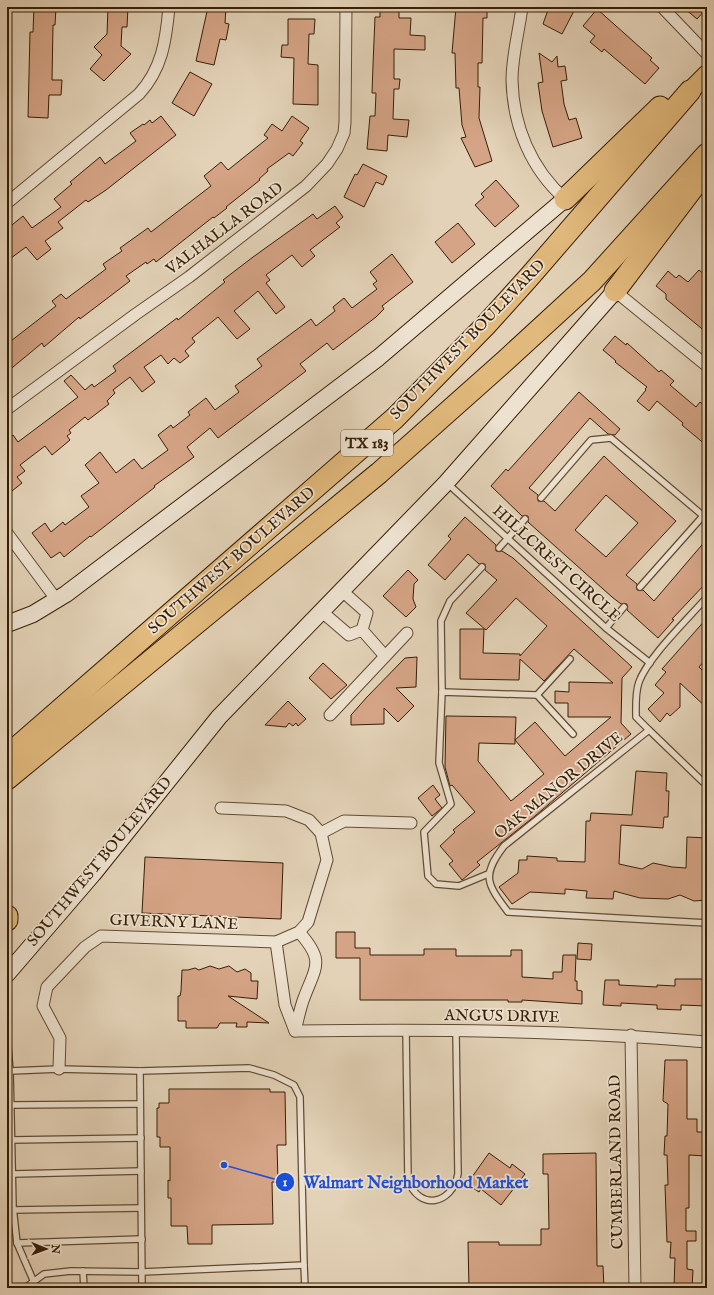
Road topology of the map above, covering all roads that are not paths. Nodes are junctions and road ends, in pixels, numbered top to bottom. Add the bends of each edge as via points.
1 (169, 7) edge
2 (346, 7) edge
3 (522, 7) edge
4 (662, 7) edge
5 (707, 54) edge
6 (707, 74) edge
7 (690, 91) junction
8 (707, 154) edge
9 (707, 170) edge
10 (565, 199) junction
11 (7, 203) edge
12 (615, 291) junction
13 (707, 366) edge
14 (7, 409) edge
15 (446, 483) junction
16 (541, 498) dead end
17 (705, 517) edge
18 (525, 519) dead end
19 (7, 533) edge
20 (508, 539) junction
21 (499, 548) dead end
22 (482, 567) dead end
23 (640, 588) dead end
24 (341, 590) junction
25 (707, 598) edge
26 (56, 599) junction
27 (624, 606) dead end
28 (321, 611) junction
29 (7, 624) edge
30 (606, 628) junction
31 (362, 630) junction
32 (407, 633) dead end
33 (385, 656) junction
34 (570, 659) dead end
35 (650, 663) junction
36 (442, 692) junction
37 (537, 695) junction
38 (330, 715) dead end
39 (649, 730) junction
40 (572, 734) dead end
41 (7, 756) edge
42 (7, 779) edge
43 (707, 783) edge
44 (221, 808) dead end
45 (411, 822) dead end
46 (321, 833) junction
47 (488, 874) junction
48 (7, 916) edge
49 (7, 920) edge
50 (707, 923) edge
51 (299, 932) junction
52 (276, 942) junction
53 (7, 974) edge
54 (406, 1030) junction
55 (295, 1031) junction
56 (456, 1032) junction
57 (7, 1036) edge
58 (631, 1036) junction
59 (707, 1042) edge
60 (59, 1069) junction
61 (10, 1071) junction
62 (140, 1071) junction
63 (9, 1091) edge
64 (140, 1104) junction
65 (11, 1105) junction
66 (141, 1138) junction
67 (11, 1140) junction
68 (10, 1171) edge
69 (141, 1171) junction
70 (141, 1208) junction
71 (13, 1210) junction
72 (142, 1239) junction
73 (17, 1243) junction
74 (304, 1265) junction
75 (83, 1271) junction
76 (142, 1272) junction
77 (33, 1280) junction
78 (25, 1288) edge
79 (84, 1288) edge
80 (142, 1288) edge
81 (304, 1288) edge
82 (635, 1288) edge

1 - 11 street via 159,65 151,81 139,94
2 - 14 street, VALHALLA ROAD via 344,133 327,164 300,191 195,272
3 - 10 street via 512,79 515,113 526,148 537,168 552,188
4 - 5 street
6 - 7 main road, SOUTHWEST BOULEVARD / TX 183
7 - 10 highway via 665,102
7 - 41 highway, SOUTHWEST BOULEVARD / TX 183 via 530,276 395,418
8 - 42 highway, SOUTHWEST BOULEVARD / TX 183 via 592,281 501,365 379,473
9 - 12 highway
10 - 26 main road, SOUTHWEST BOULEVARD via 378,358
12 - 13 street
12 - 15 main road, SOUTHWEST BOULEVARD
15 - 20 lane, HILLCREST CIRCLE
15 - 24 main road, SOUTHWEST BOULEVARD
16 - 17 lane via 591,440 611,438
17 - 23 lane
18 - 20 lane
19 - 26 street
20 - 21 lane
20 - 30 lane, HILLCREST CIRCLE
22 - 36 lane via 450,601 441,621
24 - 28 main road, SOUTHWEST BOULEVARD
24 - 31 street via 367,613
25 - 35 lane
26 - 29 main road, SOUTHWEST BOULEVARD via 33,614
27 - 30 lane
28 - 31 street via 349,635
28 - 53 main road, SOUTHWEST BOULEVARD via 218,717 93,874
30 - 35 lane, HILLCREST CIRCLE
31 - 33 street
32 - 33 street
33 - 38 street
34 - 37 lane
35 - 39 lane via 639,683 636,702 636,716
36 - 37 lane
36 - 47 lane via 439,763 451,804 424,832 428,876 436,884 459,886
37 - 40 lane
39 - 43 lane via 681,763
39 - 47 lane, OAK MANOR DRIVE via 504,846 494,859
44 - 46 street via 286,811 309,820
45 - 46 street via 344,821
46 - 51 street via 327,860 308,922
47 - 50 lane via 497,897 508,912
48 - 49 highway
51 - 52 street, GIVERNY LANE
51 - 55 street via 312,946 317,963
52 - 55 street via 285,1005
52 - 60 street, GIVERNY LANE via 101,936 85,947 47,987 43,1006 60,1038
54 - 55 street, ANGUS DRIVE
54 - 56 street, ANGUS DRIVE
54 - 56 lane via 408,1180 414,1194 427,1200 447,1197 456,1184 458,1174
56 - 58 street, ANGUS DRIVE
57 - 61 lane
58 - 59 street, ANGUS DRIVE
58 - 82 street, CUMBERLAND ROAD
60 - 61 lane
60 - 62 lane
61 - 63 lane
62 - 64 lane
62 - 74 lane via 249,1068 274,1075 294,1085 300,1097
63 - 65 lane
64 - 65 lane
64 - 66 lane
65 - 67 lane
66 - 67 lane
66 - 69 lane
67 - 68 lane
68 - 69 lane
68 - 71 lane
69 - 70 lane
70 - 71 lane
70 - 72 lane
71 - 73 lane
72 - 73 lane
72 - 76 lane
73 - 77 lane
74 - 76 lane
74 - 81 lane
75 - 76 lane
75 - 77 lane via 44,1274
75 - 79 lane
76 - 80 lane
77 - 78 lane

